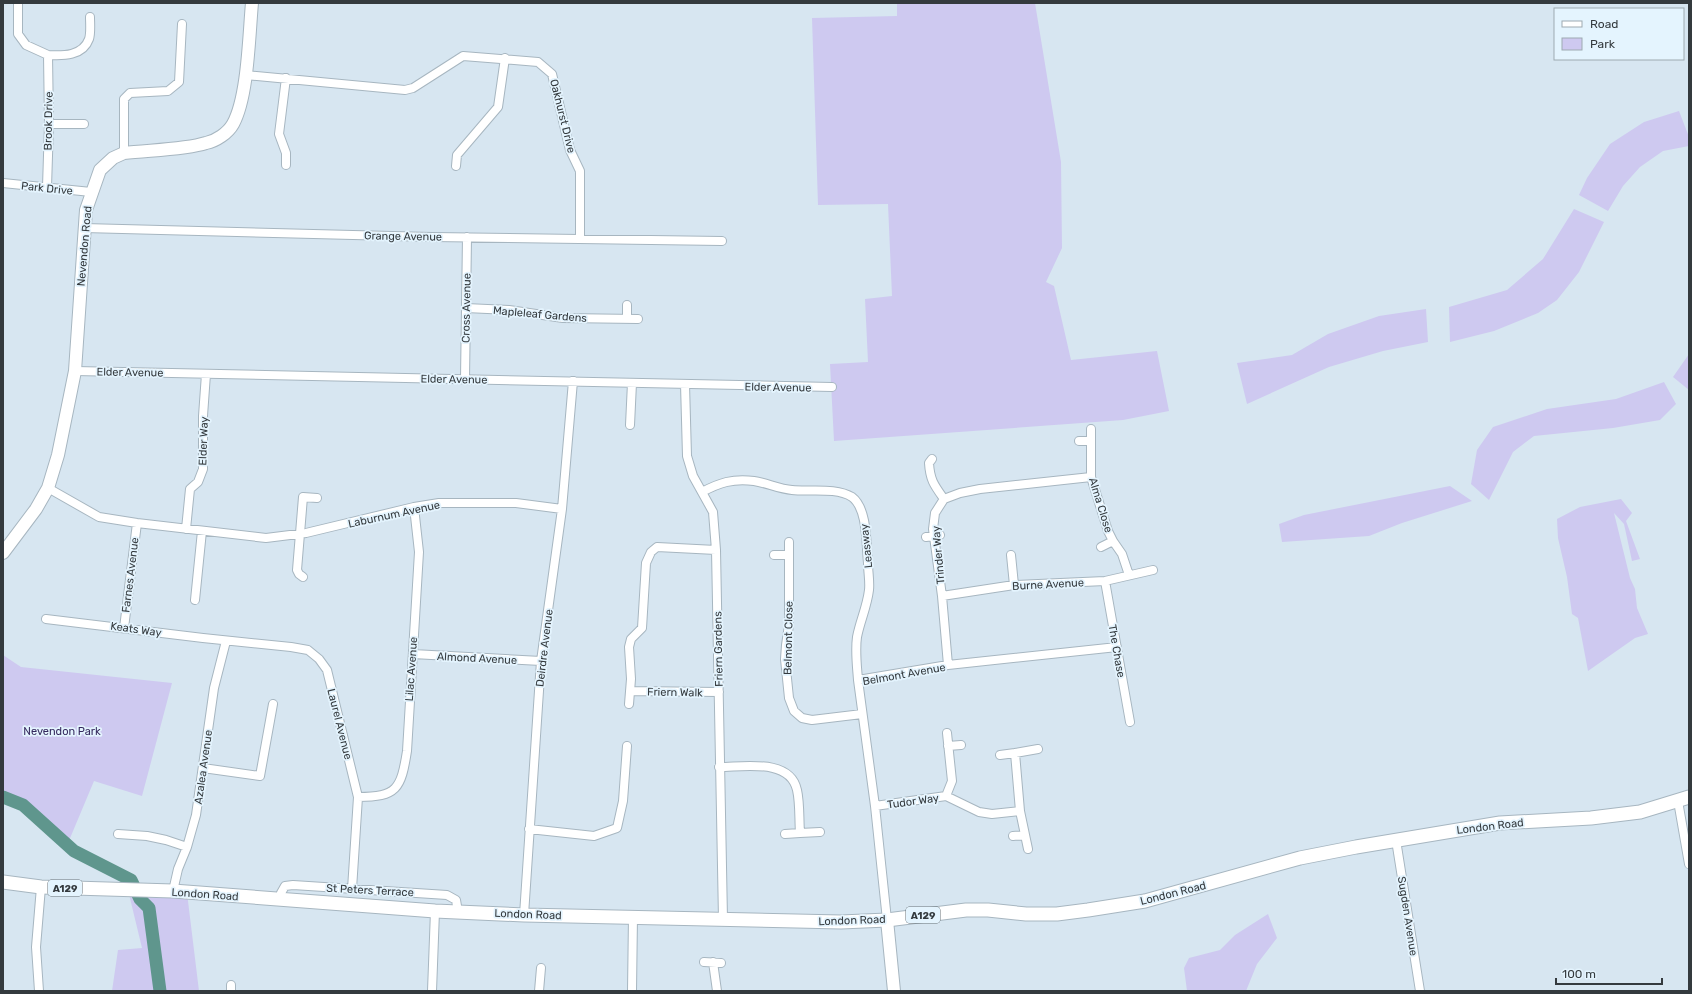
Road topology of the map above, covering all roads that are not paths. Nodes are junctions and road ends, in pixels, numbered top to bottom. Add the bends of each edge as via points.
1 (18, 3) edge
2 (252, 3) edge
3 (90, 17) dead end
4 (182, 24) dead end
5 (48, 55) junction
6 (505, 58) junction
7 (245, 75) junction
8 (286, 78) junction
9 (49, 124) junction
10 (84, 124) dead end
11 (124, 153) junction
12 (286, 166) dead end
13 (456, 166) dead end
14 (3, 183) edge
15 (47, 188) junction
16 (91, 192) junction
17 (84, 228) junction
18 (467, 237) junction
19 (580, 239) junction
20 (722, 241) dead end
21 (628, 305) dead end
22 (466, 308) junction
23 (627, 319) junction
24 (638, 319) dead end
25 (75, 371) junction
26 (206, 374) junction
27 (465, 379) junction
28 (573, 381) junction
29 (632, 383) junction
30 (685, 384) junction
31 (832, 387) dead end
32 (630, 425) dead end
33 (1091, 430) dead end
34 (1079, 441) dead end
35 (1091, 442) junction
36 (932, 458) dead end
37 (1091, 477) junction
38 (48, 488) junction
39 (702, 492) junction
40 (317, 498) dead end
41 (944, 499) junction
42 (414, 507) junction
43 (562, 509) junction
44 (137, 523) junction
45 (186, 529) junction
46 (202, 530) junction
47 (299, 534) junction
48 (1112, 541) junction
49 (789, 542) dead end
50 (1101, 547) dead end
51 (716, 550) junction
52 (3, 553) edge
53 (774, 555) dead end
54 (789, 555) junction
55 (1011, 555) dead end
56 (1154, 570) dead end
57 (1129, 575) junction
58 (303, 577) dead end
59 (1105, 581) junction
60 (1014, 585) junction
61 (942, 596) junction
62 (195, 600) dead end
63 (46, 619) dead end
64 (124, 628) junction
65 (226, 641) junction
66 (1116, 647) junction
67 (413, 654) junction
68 (541, 661) junction
69 (948, 665) junction
70 (858, 680) junction
71 (630, 691) junction
72 (719, 692) junction
73 (273, 704) dead end
74 (629, 704) dead end
75 (862, 714) junction
76 (1130, 722) dead end
77 (947, 733) dead end
78 (961, 745) dead end
79 (627, 746) dead end
80 (948, 746) junction
81 (1038, 749) dead end
82 (1015, 753) junction
83 (1000, 755) dead end
84 (719, 767) junction
85 (203, 768) junction
86 (946, 796) junction
87 (358, 797) junction
88 (1684, 799) edge
89 (875, 806) junction
90 (1020, 811) junction
91 (529, 829) junction
92 (820, 832) dead end
93 (800, 833) junction
94 (118, 834) dead end
95 (785, 834) dead end
96 (1025, 835) junction
97 (1013, 836) dead end
98 (1396, 840) junction
99 (187, 847) junction
100 (1028, 849) dead end
101 (1689, 864) edge
102 (3, 882) edge
103 (41, 887) junction
104 (352, 889) junction
105 (173, 891) junction
106 (280, 899) junction
107 (435, 911) junction
108 (458, 912) junction
109 (524, 915) junction
110 (632, 916) junction
111 (723, 919) junction
112 (887, 920) junction
113 (713, 962) dead end
114 (541, 968) dead end
115 (39, 991) edge
116 (432, 991) edge
117 (540, 991) edge
118 (632, 991) edge
119 (717, 991) edge
120 (894, 991) edge
121 (1420, 991) edge

1 - 5 street via 18,34 26,45
2 - 7 street, Nevendon Road
3 - 5 street via 89,39 78,52
4 - 11 street via 179,82 168,90 130,93 124,99
5 - 9 street, Brook Drive
6 - 8 street, Oakhurst Drive via 464,56 413,88 405,90
6 - 13 street via 498,106 457,155
6 - 19 street, Oakhurst Drive via 538,62 552,74 570,150 580,171
7 - 8 street, Oakhurst Drive
7 - 11 street, Nevendon Road via 240,108 233,124 221,136 207,143
8 - 12 street via 279,134 286,153
9 - 10 street
9 - 15 street, Brook Drive
11 - 16 street, Nevendon Road via 113,158 100,170
14 - 15 street, Park Drive
15 - 16 street, Park Drive
16 - 17 street, Nevendon Road
17 - 18 street, Grange Avenue
17 - 25 street, Nevendon Road
18 - 19 street, Grange Avenue
18 - 22 street, Cross Avenue
19 - 20 street, Grange Avenue
21 - 23 street
22 - 23 street, Mapleleaf Gardens via 509,310 563,318
22 - 27 street, Cross Avenue
23 - 24 street, Mapleleaf Gardens
25 - 26 street, Elder Avenue
25 - 38 street, Nevendon Road via 58,455
26 - 27 street, Elder Avenue
26 - 45 street, Elder Way via 203,469 198,482 190,489
27 - 28 street, Elder Avenue
28 - 29 street, Elder Avenue
28 - 43 street, Deirdre Avenue
29 - 30 street, Elder Avenue
29 - 32 street
30 - 31 street, Elder Avenue
30 - 39 street, Friern Gardens via 687,456 693,476
33 - 35 street, Alma Close
34 - 35 street
35 - 37 street, Alma Close
36 - 41 street via 929,463 930,477
37 - 41 street via 980,489
37 - 48 street, Alma Close
38 - 44 street, Laburnum Avenue via 99,517
38 - 52 street, Nevendon Road via 36,509
39 - 51 street, Friern Gardens via 713,512
39 - 70 street, Leasway via 721,482 754,481 790,490 844,494 858,504 865,529 870,589 857,637
40 - 47 street via 303,497
41 - 61 street, Trinder Way via 935,513 933,529
42 - 43 street, Laburnum Avenue via 439,503 516,502
42 - 47 street, Laburnum Avenue
42 - 67 street, Lilac Avenue via 418,552
43 - 68 street, Deirdre Avenue
44 - 45 street, Laburnum Avenue
44 - 64 street, Farnes Avenue
45 - 46 street, Laburnum Avenue
46 - 47 street, Laburnum Avenue via 266,538
46 - 62 street
47 - 58 street via 297,570
48 - 50 street
48 - 57 street, Alma Close via 1122,554
49 - 54 street, Belmont Close
51 - 71 street via 657,547 651,552 646,563 642,628 631,639 629,647
51 - 72 street, Friern Gardens
53 - 54 street
54 - 75 street, Belmont Close via 789,625 785,658 788,698 794,711 802,718 812,720
55 - 60 street
56 - 57 street, Burne Avenue
57 - 59 street, Burne Avenue
59 - 60 street, Burne Avenue
59 - 66 street, The Chase
60 - 61 street, Burne Avenue
61 - 69 street, Trinder Way
63 - 64 street, Keats Way
64 - 65 street, Keats Way
65 - 85 street, Azalea Avenue via 214,688
65 - 87 street, Laurel Avenue via 291,646 308,650 319,659 327,670
66 - 69 street, Belmont Avenue
66 - 76 street, The Chase
67 - 68 street, Almond Avenue
67 - 87 street, Lilac Avenue via 407,751 403,775 394,790 384,796
68 - 91 street, Deirdre Avenue
69 - 70 street, Belmont Avenue
70 - 75 street, Belmont Avenue
71 - 72 street, Friern Walk
71 - 74 street
72 - 84 street, Friern Gardens
73 - 85 street via 260,776
75 - 89 street, Belmont Avenue
77 - 80 street
78 - 80 street
79 - 91 street via 623,801 617,828 594,836
80 - 86 street via 952,781
81 - 82 street
82 - 83 street
82 - 90 street
84 - 93 street via 771,767 784,770 794,779 797,790
84 - 111 street, Friern Gardens
85 - 99 street, Azalea Avenue via 196,815
86 - 89 street, Tudor Way
86 - 90 street, Tudor Way via 979,812 992,814
87 - 104 street, Laurel Avenue
88 - 98 main road, London Road / A129 via 1640,812 1591,818 1500,823
88 - 101 street
89 - 112 street, Belmont Avenue
90 - 96 street
91 - 109 street, Deirdre Avenue
92 - 93 street
93 - 95 street
94 - 99 street via 147,836
96 - 97 street
96 - 100 street
98 - 112 main road, London Road / A129 via 1300,858 1145,901 1095,909 1057,914 966,910
98 - 121 street, Sugden Avenue
99 - 105 street, Azalea Avenue
102 - 103 main road, London Road / A129
103 - 105 main road, London Road / A129
103 - 115 street via 36,946
104 - 106 street, St Peters Terrace via 285,886
104 - 108 street, St Peters Terrace via 447,894 456,900
105 - 106 main road, London Road / A129
106 - 107 main road, London Road / A129
107 - 108 main road, London Road / A129
107 - 116 street
108 - 109 main road, London Road / A129
109 - 110 main road, London Road / A129
110 - 111 main road, London Road / A129
110 - 118 street
111 - 112 main road, London Road / A129 via 841,922
112 - 120 street
113 - 119 street
114 - 117 street

